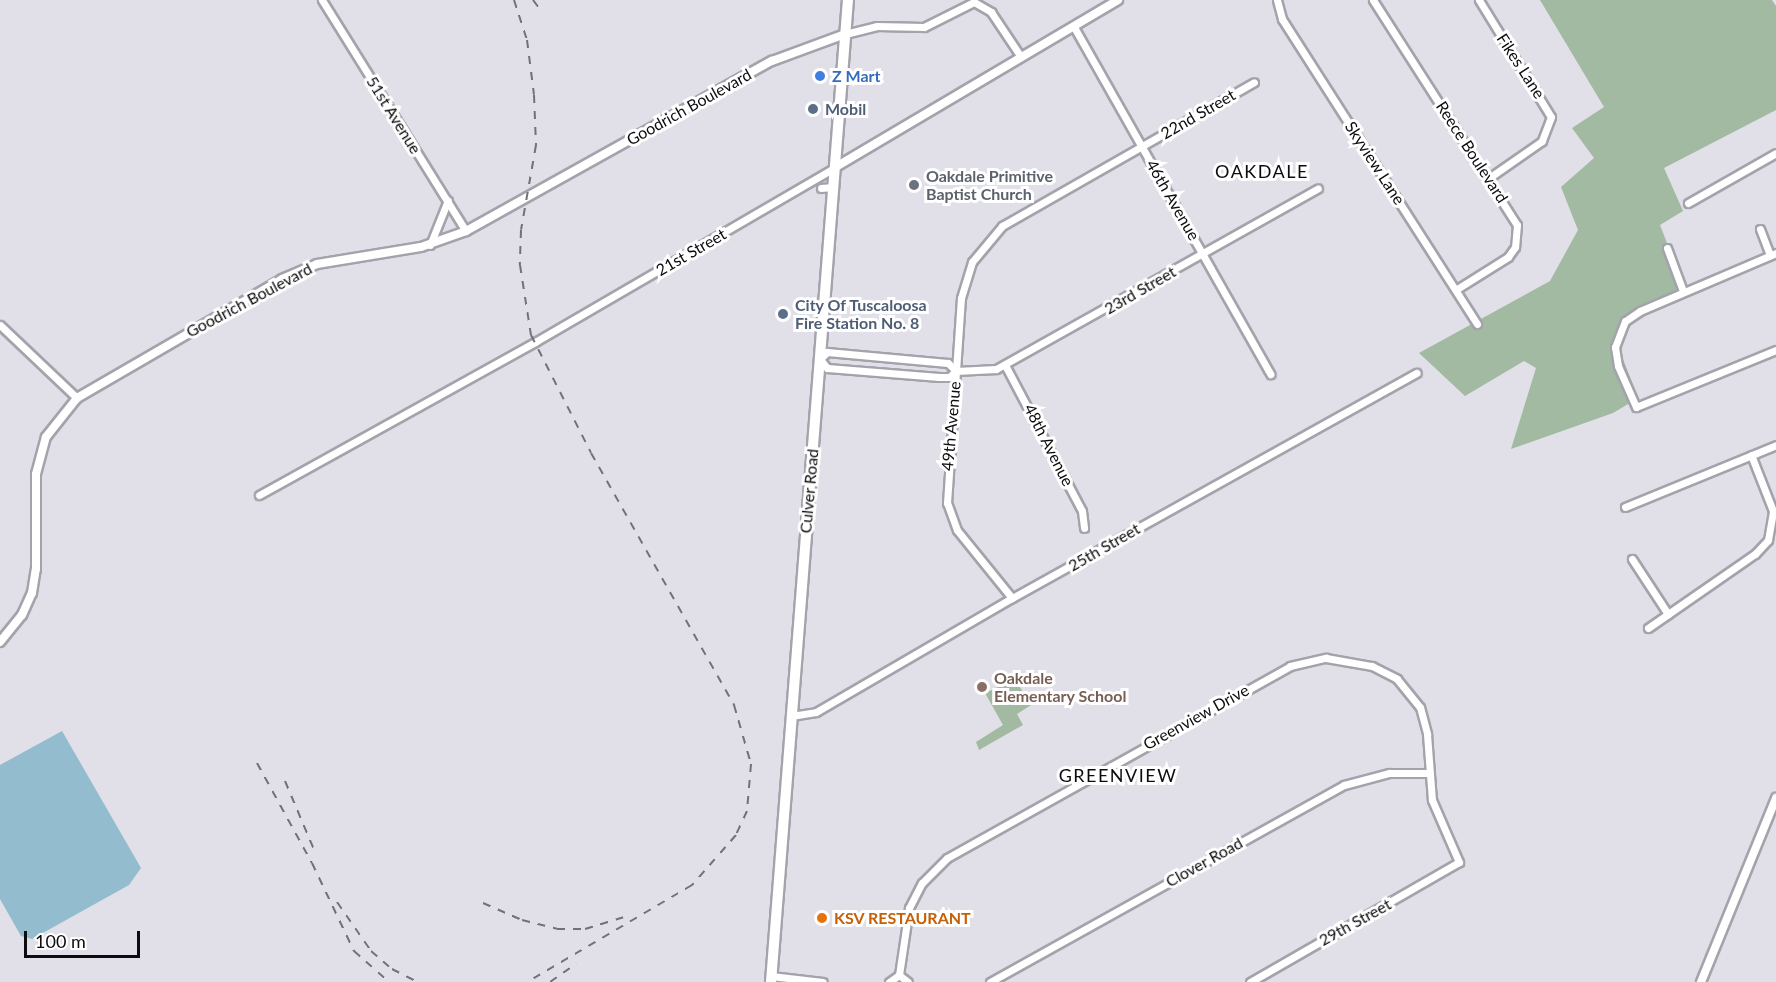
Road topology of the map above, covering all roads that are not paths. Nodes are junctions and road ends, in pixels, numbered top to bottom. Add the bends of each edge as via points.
1 (322, 0) edge
2 (848, 0) edge
3 (1118, 0) edge
4 (1277, 0) edge
5 (1373, 0) edge
6 (1479, 0) edge
7 (1074, 27) junction
8 (845, 34) junction
9 (1021, 57) junction
10 (1254, 82) dead end
11 (1142, 147) junction
12 (1776, 153) edge
13 (834, 168) junction
14 (1489, 178) junction
15 (833, 187) junction
16 (821, 188) dead end
17 (1318, 188) dead end
18 (448, 200) junction
19 (1688, 203) dead end
20 (1760, 229) dead end
21 (466, 231) junction
22 (989, 239) joint
23 (430, 245) junction
24 (1667, 248) dead end
25 (1204, 253) junction
26 (1773, 254) edge
27 (1457, 289) junction
28 (1683, 291) junction
29 (1477, 324) dead end
30 (0, 325) edge
31 (1776, 350) edge
32 (820, 359) junction
33 (1005, 365) junction
34 (956, 370) junction
35 (1417, 373) dead end
36 (1270, 374) dead end
37 (77, 398) junction
38 (1776, 445) edge
39 (1751, 455) junction
40 (259, 495) dead end
41 (1625, 507) dead end
42 (1084, 528) dead end
43 (1632, 559) dead end
44 (1012, 598) junction
45 (1668, 614) junction
46 (1648, 628) dead end
47 (0, 642) edge
48 (791, 716) junction
49 (1428, 773) junction
50 (1776, 798) edge
51 (1459, 862) joint
52 (899, 975) junction
53 (771, 979) edge
54 (822, 982) edge
55 (889, 982) edge
56 (908, 982) edge
57 (990, 982) edge
58 (1250, 982) edge
59 (1701, 982) edge

1 - 18 street, 51st Avenue
2 - 8 main road, Culver Road
3 - 7 street, 21st Street
4 - 27 street, Skyview Lane via 1282,19
5 - 14 street, Reece Boulevard
6 - 14 street, Fikes Lane via 1551,117 1542,141
7 - 9 street, 21st Street
7 - 11 street, 46th Avenue
8 - 9 street via 878,26 924,27 974,2 991,12
8 - 13 main road, Culver Road
8 - 21 street, Goodrich Boulevard via 772,61
9 - 13 street, 21st Street
10 - 11 street, 22nd Street
11 - 22 street, 22nd Street via 1026,211
11 - 25 street, 46th Avenue
12 - 19 street
13 - 15 main road, Culver Road
13 - 40 street, 21st Street via 535,342
14 - 27 street, Reece Boulevard via 1517,225 1515,247 1508,257
15 - 16 street
15 - 32 main road, Culver Road
17 - 25 street, 23rd Street
18 - 21 street, 51st Avenue
18 - 23 street
20 - 26 street
21 - 23 street, Goodrich Boulevard
22 - 34 street, 49th Avenue via 972,262 963,289
23 - 37 street, Goodrich Boulevard via 346,257 299,271
24 - 28 street
25 - 33 street, 23rd Street
25 - 36 street, 46th Avenue
26 - 28 street
27 - 29 street, Skyview Lane
28 - 31 street via 1625,321 1616,338 1616,357 1636,407
30 - 37 street
32 - 34 street, 23rd Street via 827,352 948,363
32 - 34 street, 23rd Street via 827,368 939,377 949,377
32 - 48 main road, Culver Road
33 - 34 street, 23rd Street via 978,372
33 - 42 street, 48th Avenue via 1082,511
34 - 44 street, 49th Avenue via 946,484 949,513 962,538
35 - 44 street, 25th Street
37 - 47 street, Goodrich Boulevard via 50,428 40,455 32,593 22,615
38 - 39 street
39 - 41 street
39 - 45 street via 1773,511 1768,540 1755,554
43 - 45 street
44 - 48 street, 25th Street via 816,712
45 - 46 street
48 - 53 main road, Culver Road
49 - 51 street, Greenview Drive via 1435,809
49 - 52 street, Greenview Drive via 1424,716 1416,699 1397,679 1345,659 1317,659 1290,666 940,864 922,883 909,908
49 - 57 street, Clover Road via 1389,773 1344,784
50 - 59 street
51 - 58 street, 29th Street
52 - 55 street
52 - 56 street
53 - 54 street

